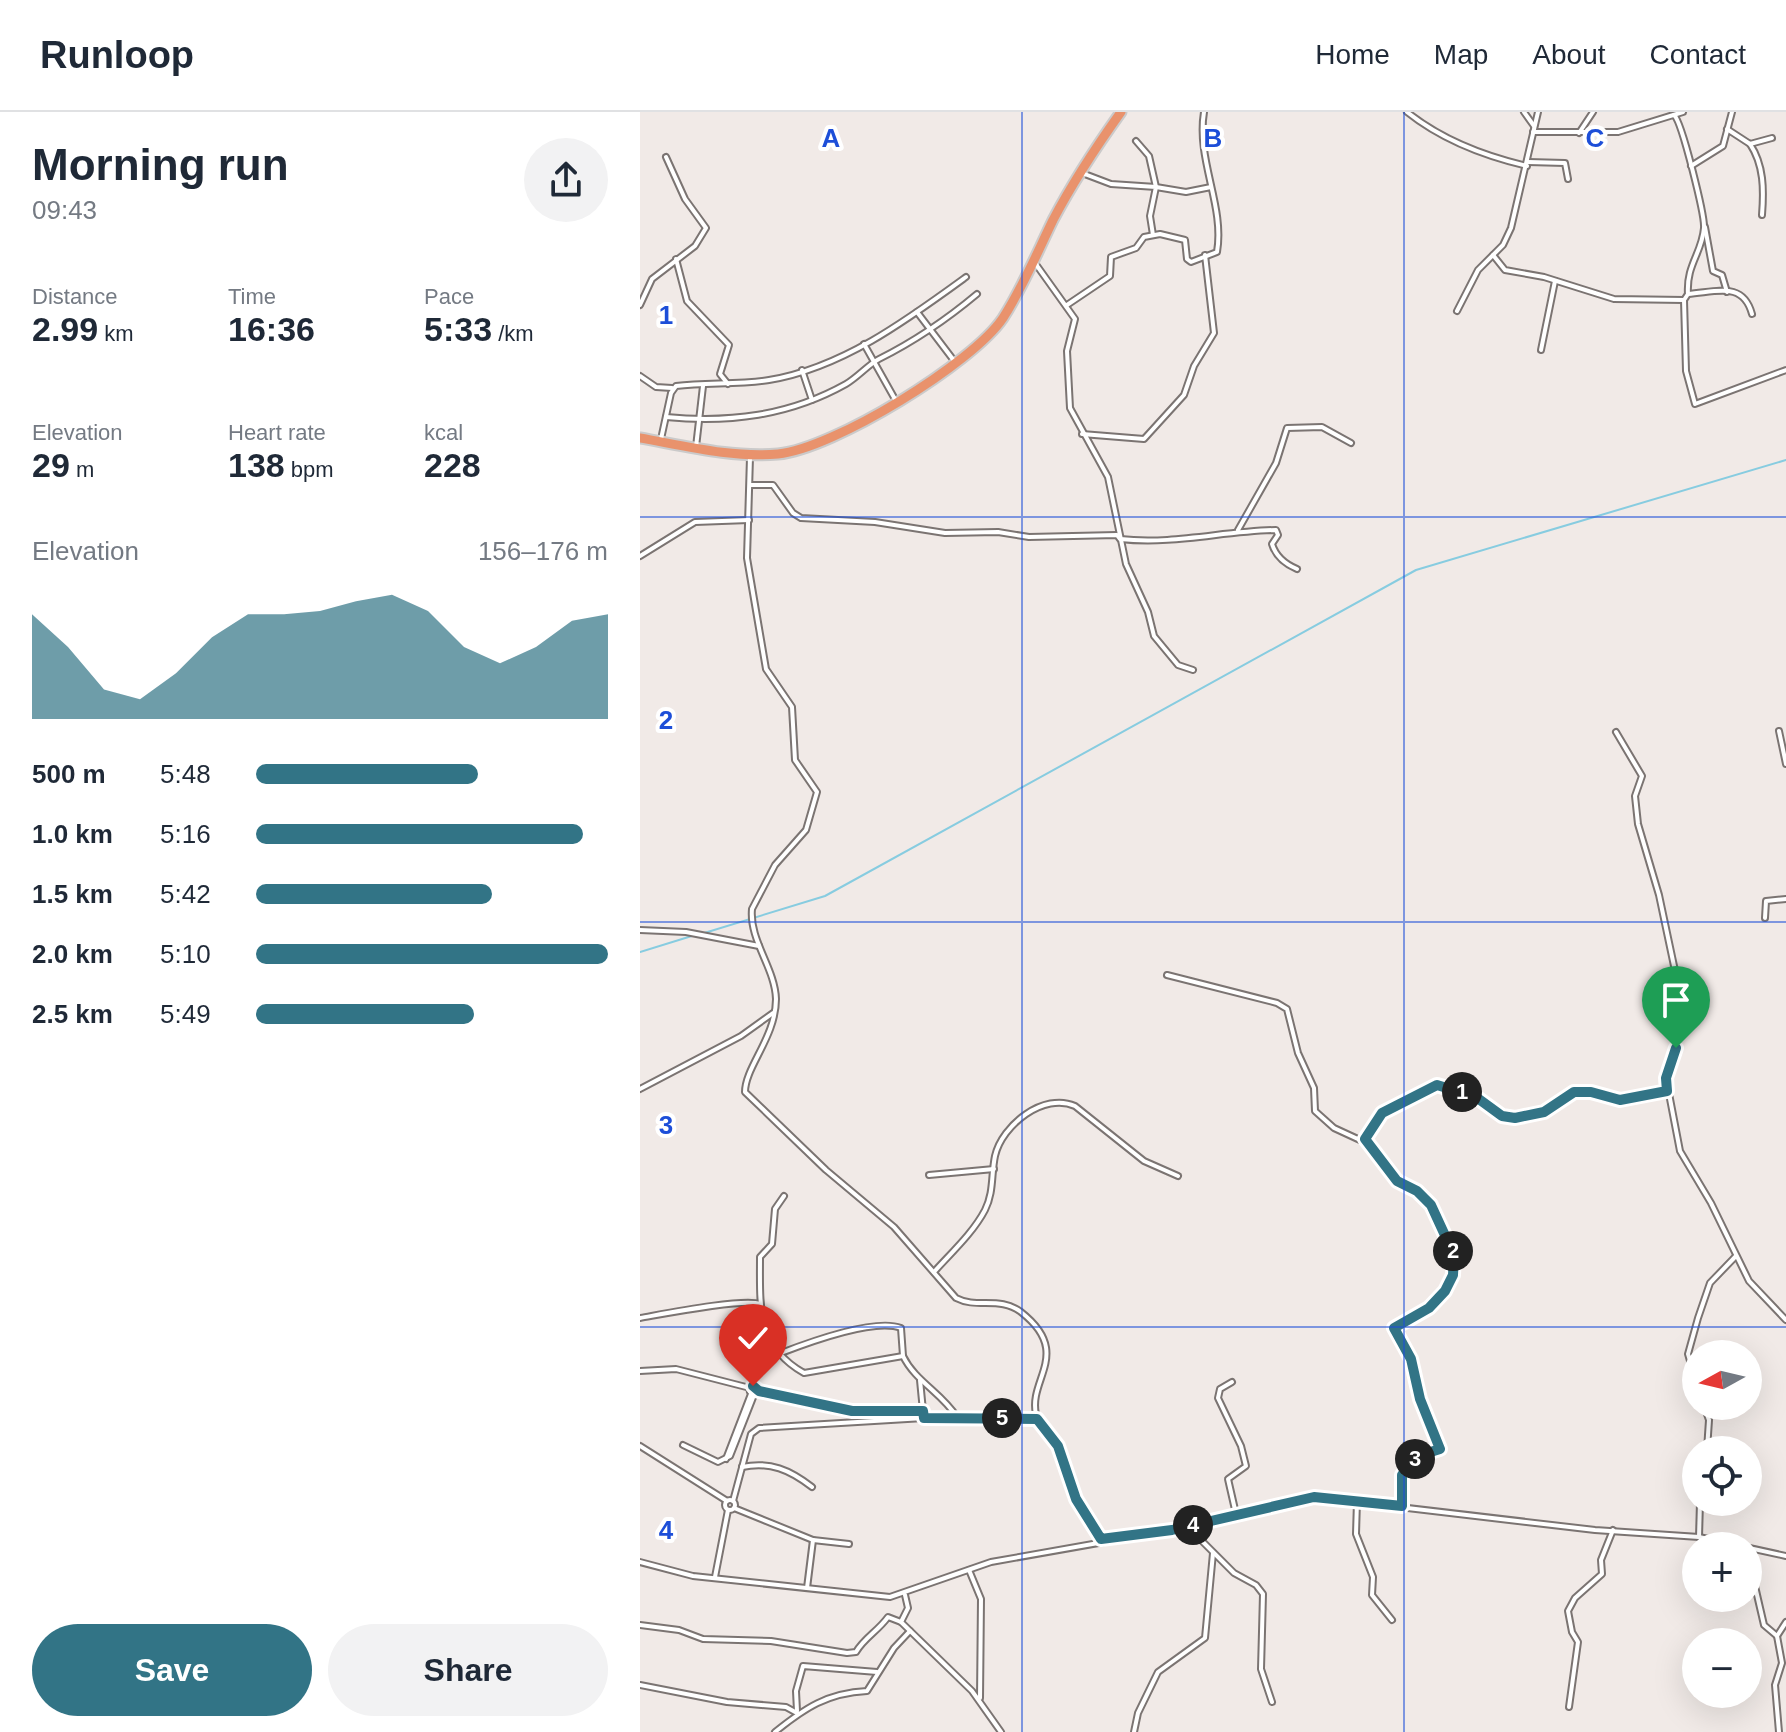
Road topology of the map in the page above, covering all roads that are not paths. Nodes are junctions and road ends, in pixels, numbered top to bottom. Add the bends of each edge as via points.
1 (1121, 112) edge
2 (1204, 112) edge
3 (1407, 112) edge
4 (1524, 112) edge
5 (1538, 112) edge
6 (1593, 112) edge
7 (1683, 112) edge
8 (1732, 112) edge
9 (1674, 115) junction
10 (1534, 129) junction
11 (1727, 129) junction
12 (1579, 133) junction
13 (1772, 138) dead end
14 (1136, 141) dead end
15 (1750, 144) junction
16 (666, 157) dead end
17 (1527, 164) junction
18 (1690, 166) junction
19 (1080, 172) junction
20 (1568, 179) dead end
21 (1156, 187) junction
22 (1211, 187) junction
23 (1762, 215) dead end
24 (1705, 226) junction
25 (1153, 235) junction
26 (1205, 255) junction
27 (1493, 255) junction
28 (676, 259) junction
29 (1033, 262) junction
30 (966, 277) dead end
31 (1555, 281) junction
32 (1727, 292) junction
33 (977, 294) dead end
34 (1688, 294) junction
35 (1684, 300) junction
36 (640, 305) edge
37 (1067, 305) junction
38 (1457, 311) dead end
39 (917, 312) junction
40 (1752, 314) dead end
41 (929, 331) junction
42 (864, 344) junction
43 (1541, 350) dead end
44 (957, 364) junction
45 (874, 366) junction
46 (802, 370) junction
47 (1786, 370) edge
48 (640, 376) edge
49 (728, 384) junction
50 (703, 386) junction
51 (672, 388) junction
52 (812, 400) junction
53 (896, 401) junction
54 (666, 417) junction
55 (699, 419) junction
56 (1082, 434) junction
57 (640, 438) edge
58 (660, 441) junction
59 (1351, 443) dead end
60 (696, 447) junction
61 (750, 455) junction
62 (750, 485) junction
63 (749, 520) junction
64 (1238, 530) junction
65 (1120, 539) junction
66 (640, 556) edge
67 (1297, 569) dead end
68 (1193, 670) dead end
69 (1779, 731) dead end
70 (1616, 732) dead end
71 (1786, 764) edge
72 (1786, 899) edge
73 (1765, 918) dead end
74 (640, 930) edge
75 (759, 946) junction
76 (1167, 975) dead end
77 (773, 1013) junction
78 (640, 1089) edge
79 (1667, 1091) junction
80 (1365, 1139) junction
81 (994, 1169) junction
82 (929, 1175) dead end
83 (1178, 1176) dead end
84 (784, 1196) dead end
85 (1737, 1256) junction
86 (934, 1272) junction
87 (760, 1304) junction
88 (640, 1318) edge
89 (1786, 1320) edge
90 (1692, 1340) edge
91 (780, 1353) junction
92 (903, 1356) junction
93 (640, 1371) edge
94 (920, 1379) junction
95 (1232, 1382) dead end
96 (754, 1392) junction
97 (923, 1411) junction
98 (957, 1417) junction
99 (924, 1418) junction
100 (1037, 1419) junction
101 (739, 1433) junction
102 (751, 1434) junction
103 (683, 1445) dead end
104 (640, 1446) edge
105 (726, 1459) junction
106 (742, 1467) junction
107 (812, 1487) dead end
108 (730, 1501) junction
109 (1357, 1501) junction
110 (1402, 1506) junction
111 (731, 1509) junction
112 (1236, 1514) junction
113 (1187, 1526) junction
114 (1613, 1530) junction
115 (1682, 1536) edge
116 (1101, 1539) junction
117 (813, 1540) junction
118 (849, 1544) dead end
119 (1762, 1549) edge
120 (1213, 1553) junction
121 (1786, 1556) edge
122 (640, 1562) edge
123 (969, 1570) junction
124 (715, 1577) junction
125 (807, 1588) junction
126 (905, 1595) junction
127 (1761, 1612) edge
128 (1392, 1620) dead end
129 (901, 1622) junction
130 (1786, 1622) edge
131 (640, 1625) edge
132 (910, 1631) junction
133 (1777, 1636) junction
134 (1784, 1663) edge
135 (877, 1672) junction
136 (640, 1685) edge
137 (980, 1700) junction
138 (1272, 1702) dead end
139 (1569, 1707) dead end
140 (797, 1712) junction
141 (775, 1732) edge
142 (1001, 1732) edge
143 (1134, 1732) edge
144 (1779, 1732) edge

1 - 19 highway
2 - 22 street via 1203,154
3 - 17 street via 1470,149
4 - 10 street
5 - 10 street
6 - 12 street
7 - 9 street
8 - 11 street
9 - 12 street via 1627,130
9 - 18 street via 1688,145
10 - 12 street
10 - 17 street
11 - 15 street
11 - 18 street via 1723,146
13 - 15 street
14 - 21 street via 1149,156
15 - 23 street via 1762,177
16 - 28 street via 685,199 705,226 695,246
17 - 20 street via 1565,163
17 - 27 street via 1511,228
18 - 24 street
19 - 21 street via 1111,184
19 - 29 highway
21 - 22 street via 1186,192
21 - 25 street via 1150,216
22 - 26 street via 1218,249
24 - 32 street via 1713,271 1722,275
24 - 34 street via 1688,270
25 - 26 street via 1185,240 1189,261
25 - 37 street via 1112,256 1110,276
26 - 56 street via 1214,333 1184,395 1144,439
27 - 31 street via 1505,270
27 - 38 street via 1478,270
28 - 36 street via 652,279
28 - 49 street via 687,301 729,345 720,374
29 - 37 street
29 - 44 highway via 998,325
30 - 39 street
31 - 35 street via 1614,299
31 - 43 street
32 - 34 street
32 - 40 street via 1742,292
33 - 41 street
34 - 35 street
35 - 47 street via 1686,371 1695,404
37 - 56 street via 1075,319 1067,351 1070,408
39 - 41 street
39 - 42 street
41 - 44 street
41 - 45 street via 877,359
42 - 45 street
42 - 46 street
44 - 53 highway
45 - 52 street
45 - 53 street
46 - 49 street
46 - 52 street
48 - 51 street via 656,387
49 - 50 street
50 - 51 street
50 - 55 street
51 - 54 street
52 - 55 street via 757,416
53 - 61 highway via 813,446
54 - 55 street
54 - 58 street
55 - 60 street
56 - 65 street via 1111,485
57 - 58 highway
58 - 60 highway
59 - 64 street via 1322,427 1287,428 1276,463
60 - 61 highway
61 - 62 street
62 - 63 street
62 - 65 street via 773,485 801,518 945,533 1097,534
63 - 66 street via 695,522
63 - 75 street via 747,558 766,669 792,707 795,760 817,792 806,830 775,865 755,899 752,916
64 - 65 street via 1166,542
64 - 67 street via 1276,530 1274,551
65 - 68 street via 1156,641 1178,665
69 - 71 street
70 - 79 street via 1642,776 1635,796 1638,824 1685,1018 1668,1070
72 - 73 street via 1766,901
74 - 75 street via 686,932
75 - 77 street via 775,989
76 - 80 street via 1287,1009 1314,1088 1315,1111 1341,1133
77 - 78 street via 741,1036
77 - 86 street via 770,1036 745,1092 886,1219
79 - 80 street via 1620,1100 1574,1092 1544,1112 1515,1118 1502,1116 1476,1097 1437,1085 1382,1113
79 - 85 street via 1680,1151
80 - 110 street via 1397,1181 1431,1205 1454,1255 1445,1291 1429,1308 1394,1328 1411,1359 1440,1449 1418,1456 1402,1475
81 - 82 street
81 - 83 street via 997,1149 1026,1113 1063,1102 1144,1161
81 - 86 street via 990,1199 980,1219
84 - 87 street via 775,1209 772,1244 760,1254
85 - 89 street via 1749,1281
85 - 90 street via 1710,1283
86 - 100 street via 961,1301 1005,1303 1033,1323 1047,1364
87 - 88 street via 721,1304
87 - 91 street via 762,1322
91 - 92 street via 808,1373
91 - 92 street via 892,1326 901,1328
92 - 94 street
93 - 96 street via 676,1369
94 - 97 street
94 - 98 street
95 - 112 street via 1220,1389 1218,1398 1246,1466 1228,1479
96 - 97 street via 852,1411
96 - 101 street
96 - 105 street
97 - 99 street
98 - 99 street
98 - 100 street
99 - 102 street via 759,1428
100 - 116 street via 1058,1446 1076,1499
101 - 102 street
101 - 105 street
102 - 106 street
103 - 105 street via 718,1462
104 - 108 street
106 - 107 street via 779,1467
106 - 108 street
108 - 111 street
108 - 111 street
109 - 110 street
109 - 112 street via 1314,1497
109 - 128 street via 1356,1534 1373,1577 1372,1595
110 - 114 street
111 - 117 street
111 - 124 street
112 - 113 street
113 - 116 street
113 - 120 street
114 - 115 street
114 - 139 street via 1601,1560 1602,1574 1568,1611 1578,1642
116 - 123 street
117 - 118 street
117 - 125 street
119 - 121 street
120 - 138 street via 1263,1594 1261,1669
120 - 143 street via 1205,1638 1158,1672
122 - 124 street
123 - 126 street
123 - 137 street via 981,1599
124 - 125 street
125 - 126 street via 874,1597
126 - 129 street via 908,1608
127 - 133 street via 1764,1625
129 - 131 street via 888,1617 856,1652 847,1653 771,1641 703,1639
129 - 132 street
130 - 133 street
132 - 135 street
132 - 137 street
133 - 134 street
134 - 144 street via 1775,1685
135 - 140 street via 867,1691 838,1695
135 - 140 street via 803,1666
136 - 140 street
137 - 142 street
140 - 141 street

